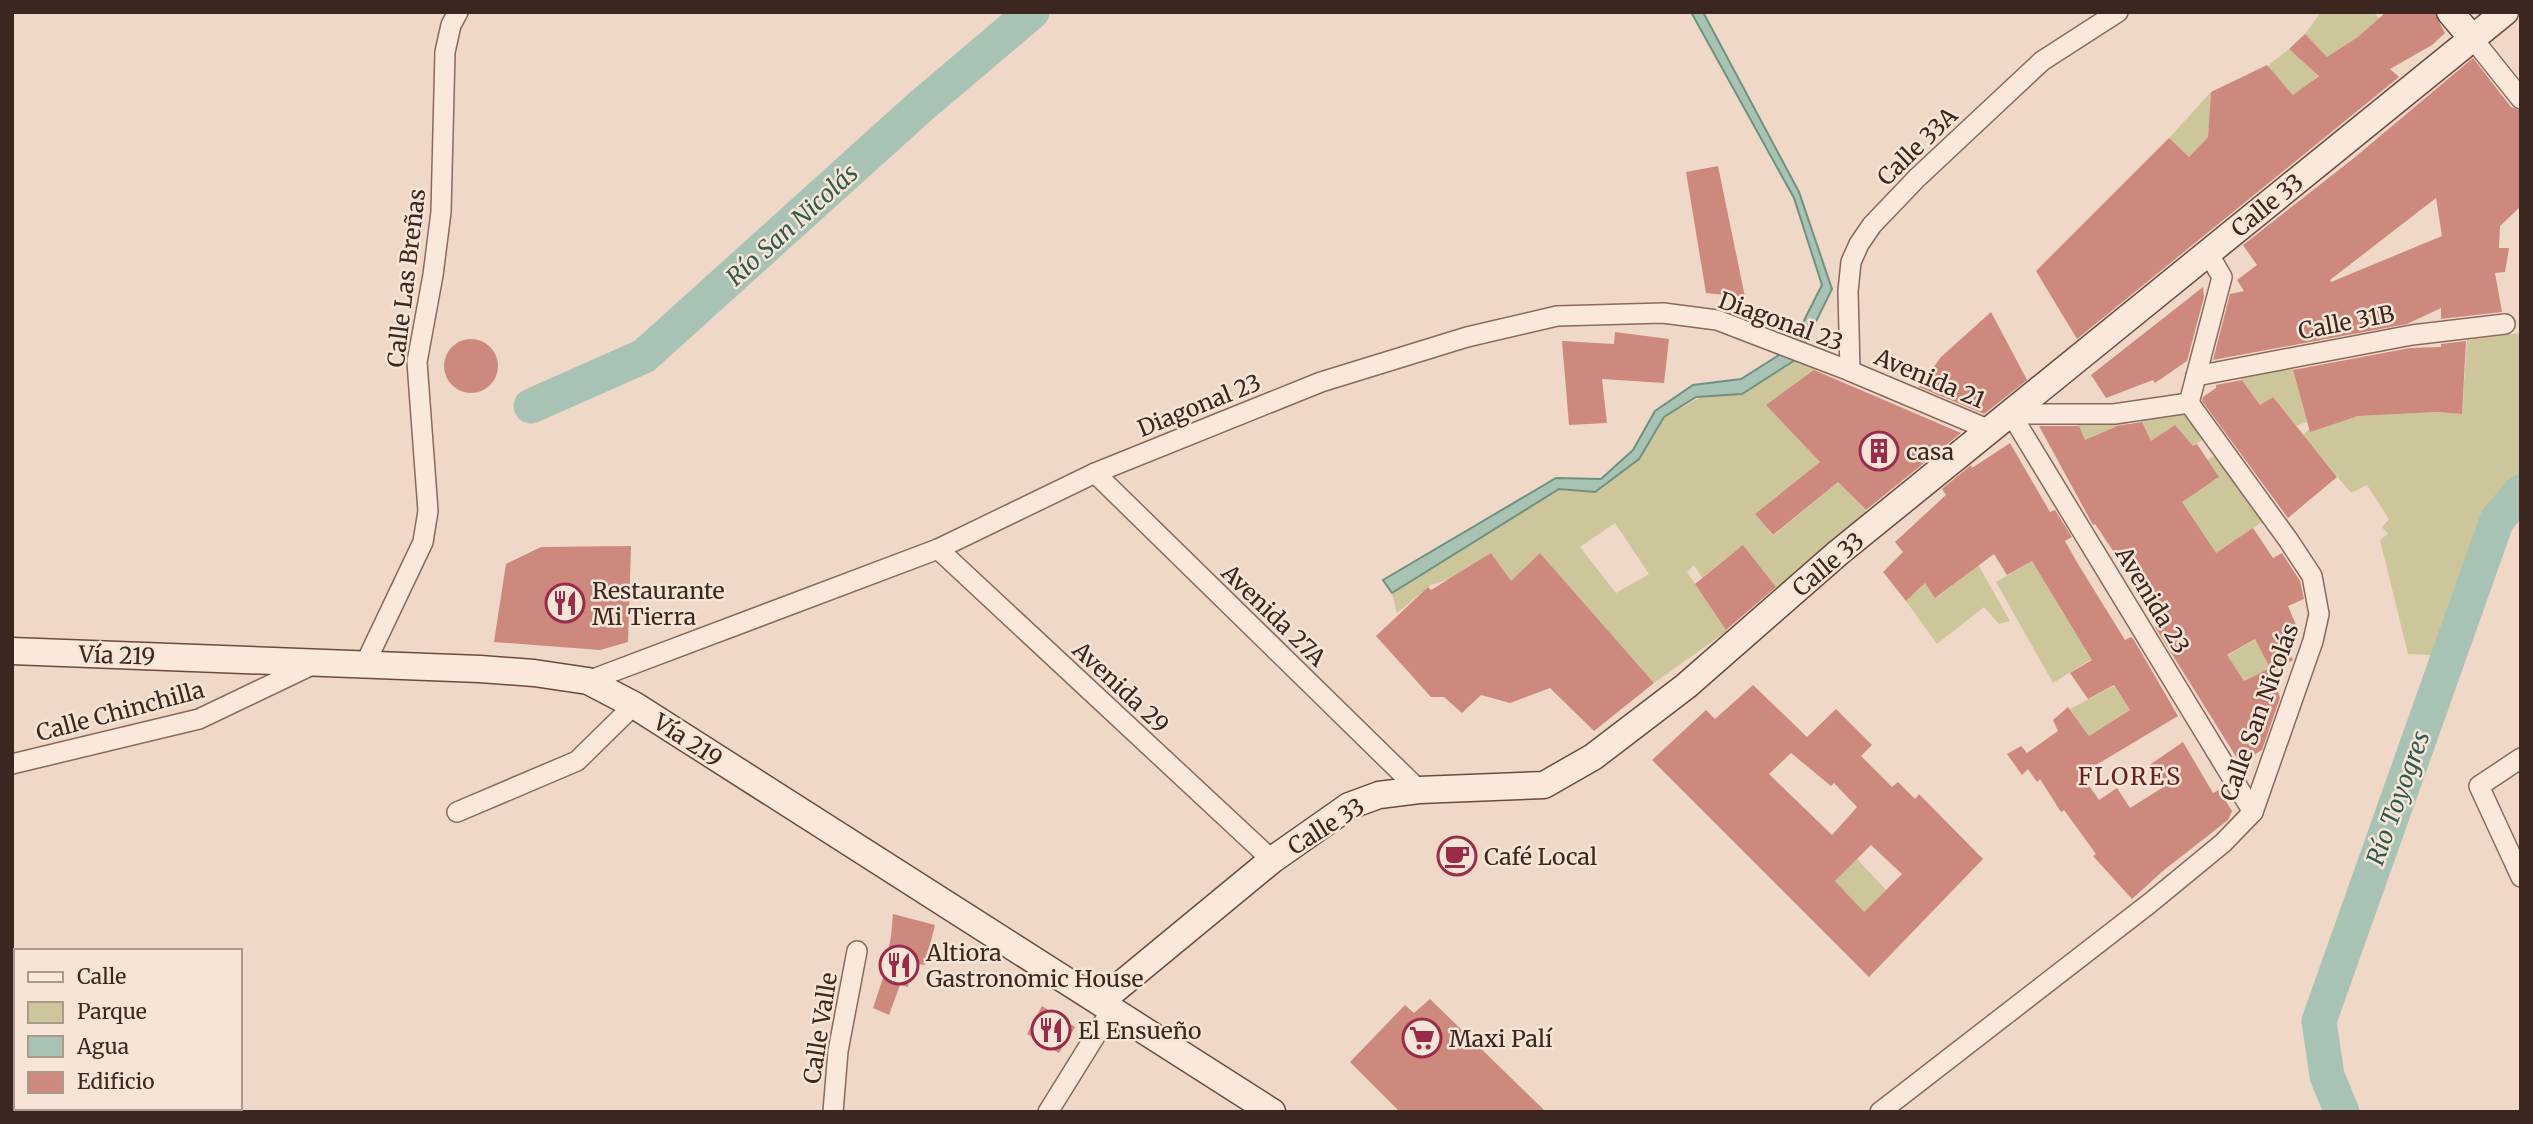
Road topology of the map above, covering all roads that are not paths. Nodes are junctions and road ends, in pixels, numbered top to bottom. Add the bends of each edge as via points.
1 (458, 12) edge
2 (2118, 12) edge
3 (2450, 12) edge
4 (2505, 12) edge
5 (2473, 39) junction
6 (2521, 99) edge
7 (2207, 253) junction
8 (2505, 324) dead end
9 (1850, 372) junction
10 (2196, 376) junction
11 (2189, 403) junction
12 (2001, 422) junction
13 (1096, 473) junction
14 (938, 549) junction
15 (12, 651) edge
16 (314, 664) junction
17 (365, 664) junction
18 (588, 681) junction
19 (634, 705) junction
20 (2521, 758) edge
21 (12, 764) edge
22 (1419, 790) junction
23 (457, 812) dead end
24 (2253, 812) junction
25 (1272, 860) junction
26 (2521, 877) edge
27 (857, 951) dead end
28 (1107, 1005) junction
29 (833, 1112) edge
30 (1048, 1112) edge
31 (1272, 1112) edge
32 (1880, 1112) edge

1 - 17 street, Calle Las Breñas via 445,52 441,212 417,362 428,511 423,542
2 - 9 street, Calle 33A via 2042,61 1872,225 1851,262
3 - 5 main road
4 - 5 main road, Calle 33
5 - 6 street
5 - 7 main road, Calle 33
7 - 10 street via 2222,277
7 - 12 main road, Calle 33
8 - 10 street, Calle 31B via 2412,335
9 - 12 street, Avenida 21
9 - 13 street, Diagonal 23 via 1717,320 1663,313 1557,316 1467,337 1321,383
10 - 11 street
11 - 12 street
11 - 24 street, Calle San Nicolás via 2312,576 2319,614
12 - 22 main road, Calle 33 via 1838,553 1686,686 1593,757 1544,785
12 - 24 street, Avenida 23
13 - 14 street, Diagonal 23
13 - 22 street, Avenida 27A
14 - 18 street, Diagonal 23
14 - 25 street, Avenida 29
15 - 16 main road, Vía 219
16 - 17 main road, Vía 219
16 - 21 street, Calle Chinchilla via 199,719
17 - 18 main road, Vía 219 via 534,673
18 - 19 main road, Vía 219
19 - 23 street via 577,761
19 - 28 main road, Vía 219
20 - 26 street via 2479,786
22 - 25 main road, Calle 33 via 1379,795 1349,806
24 - 32 street, Calle San Nicolás via 2150,903
25 - 28 main road, Calle 33
27 - 29 street, Calle Valle via 838,1051
28 - 30 street
28 - 31 main road, Vía 219

